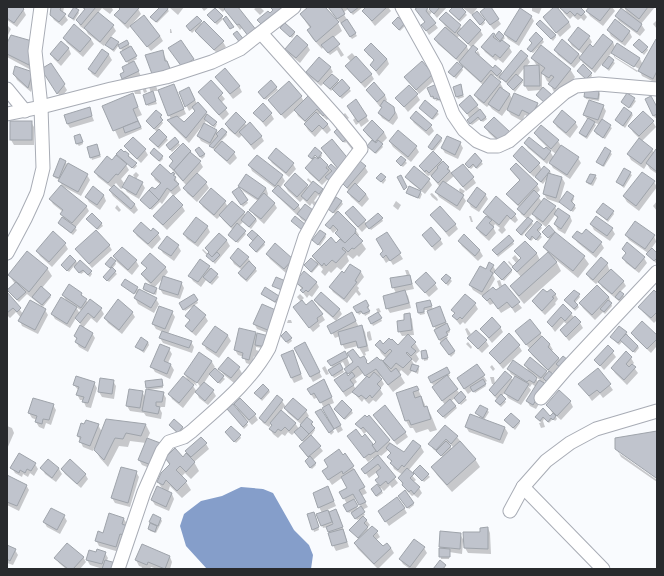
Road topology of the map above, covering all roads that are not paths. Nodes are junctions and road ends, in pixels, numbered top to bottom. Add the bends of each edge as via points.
1 (41, 7) edge
2 (294, 7) edge
3 (402, 7) edge
4 (261, 33) junction
5 (7, 89) edge
6 (657, 89) edge
7 (41, 108) junction
8 (25, 111) junction
9 (7, 114) edge
10 (7, 253) edge
11 (657, 272) edge
12 (541, 398) dead end
13 (657, 411) edge
14 (523, 487) junction
15 (510, 511) dead end
16 (118, 569) edge
17 (603, 569) edge

1 - 7 street via 35,51
2 - 4 street
3 - 6 street via 436,68 453,114 464,130 489,146 498,146 509,141 564,93 576,86 599,84
4 - 7 street via 240,49 212,62 166,77
4 - 16 street via 338,120 361,150 335,183 305,237 269,348 260,364 245,382 192,431 169,442 162,451 144,492
5 - 8 street
7 - 8 street
7 - 10 street via 43,168 37,193
8 - 9 street
11 - 12 street
13 - 14 street via 596,429 580,437 546,461
14 - 15 street
14 - 17 street

